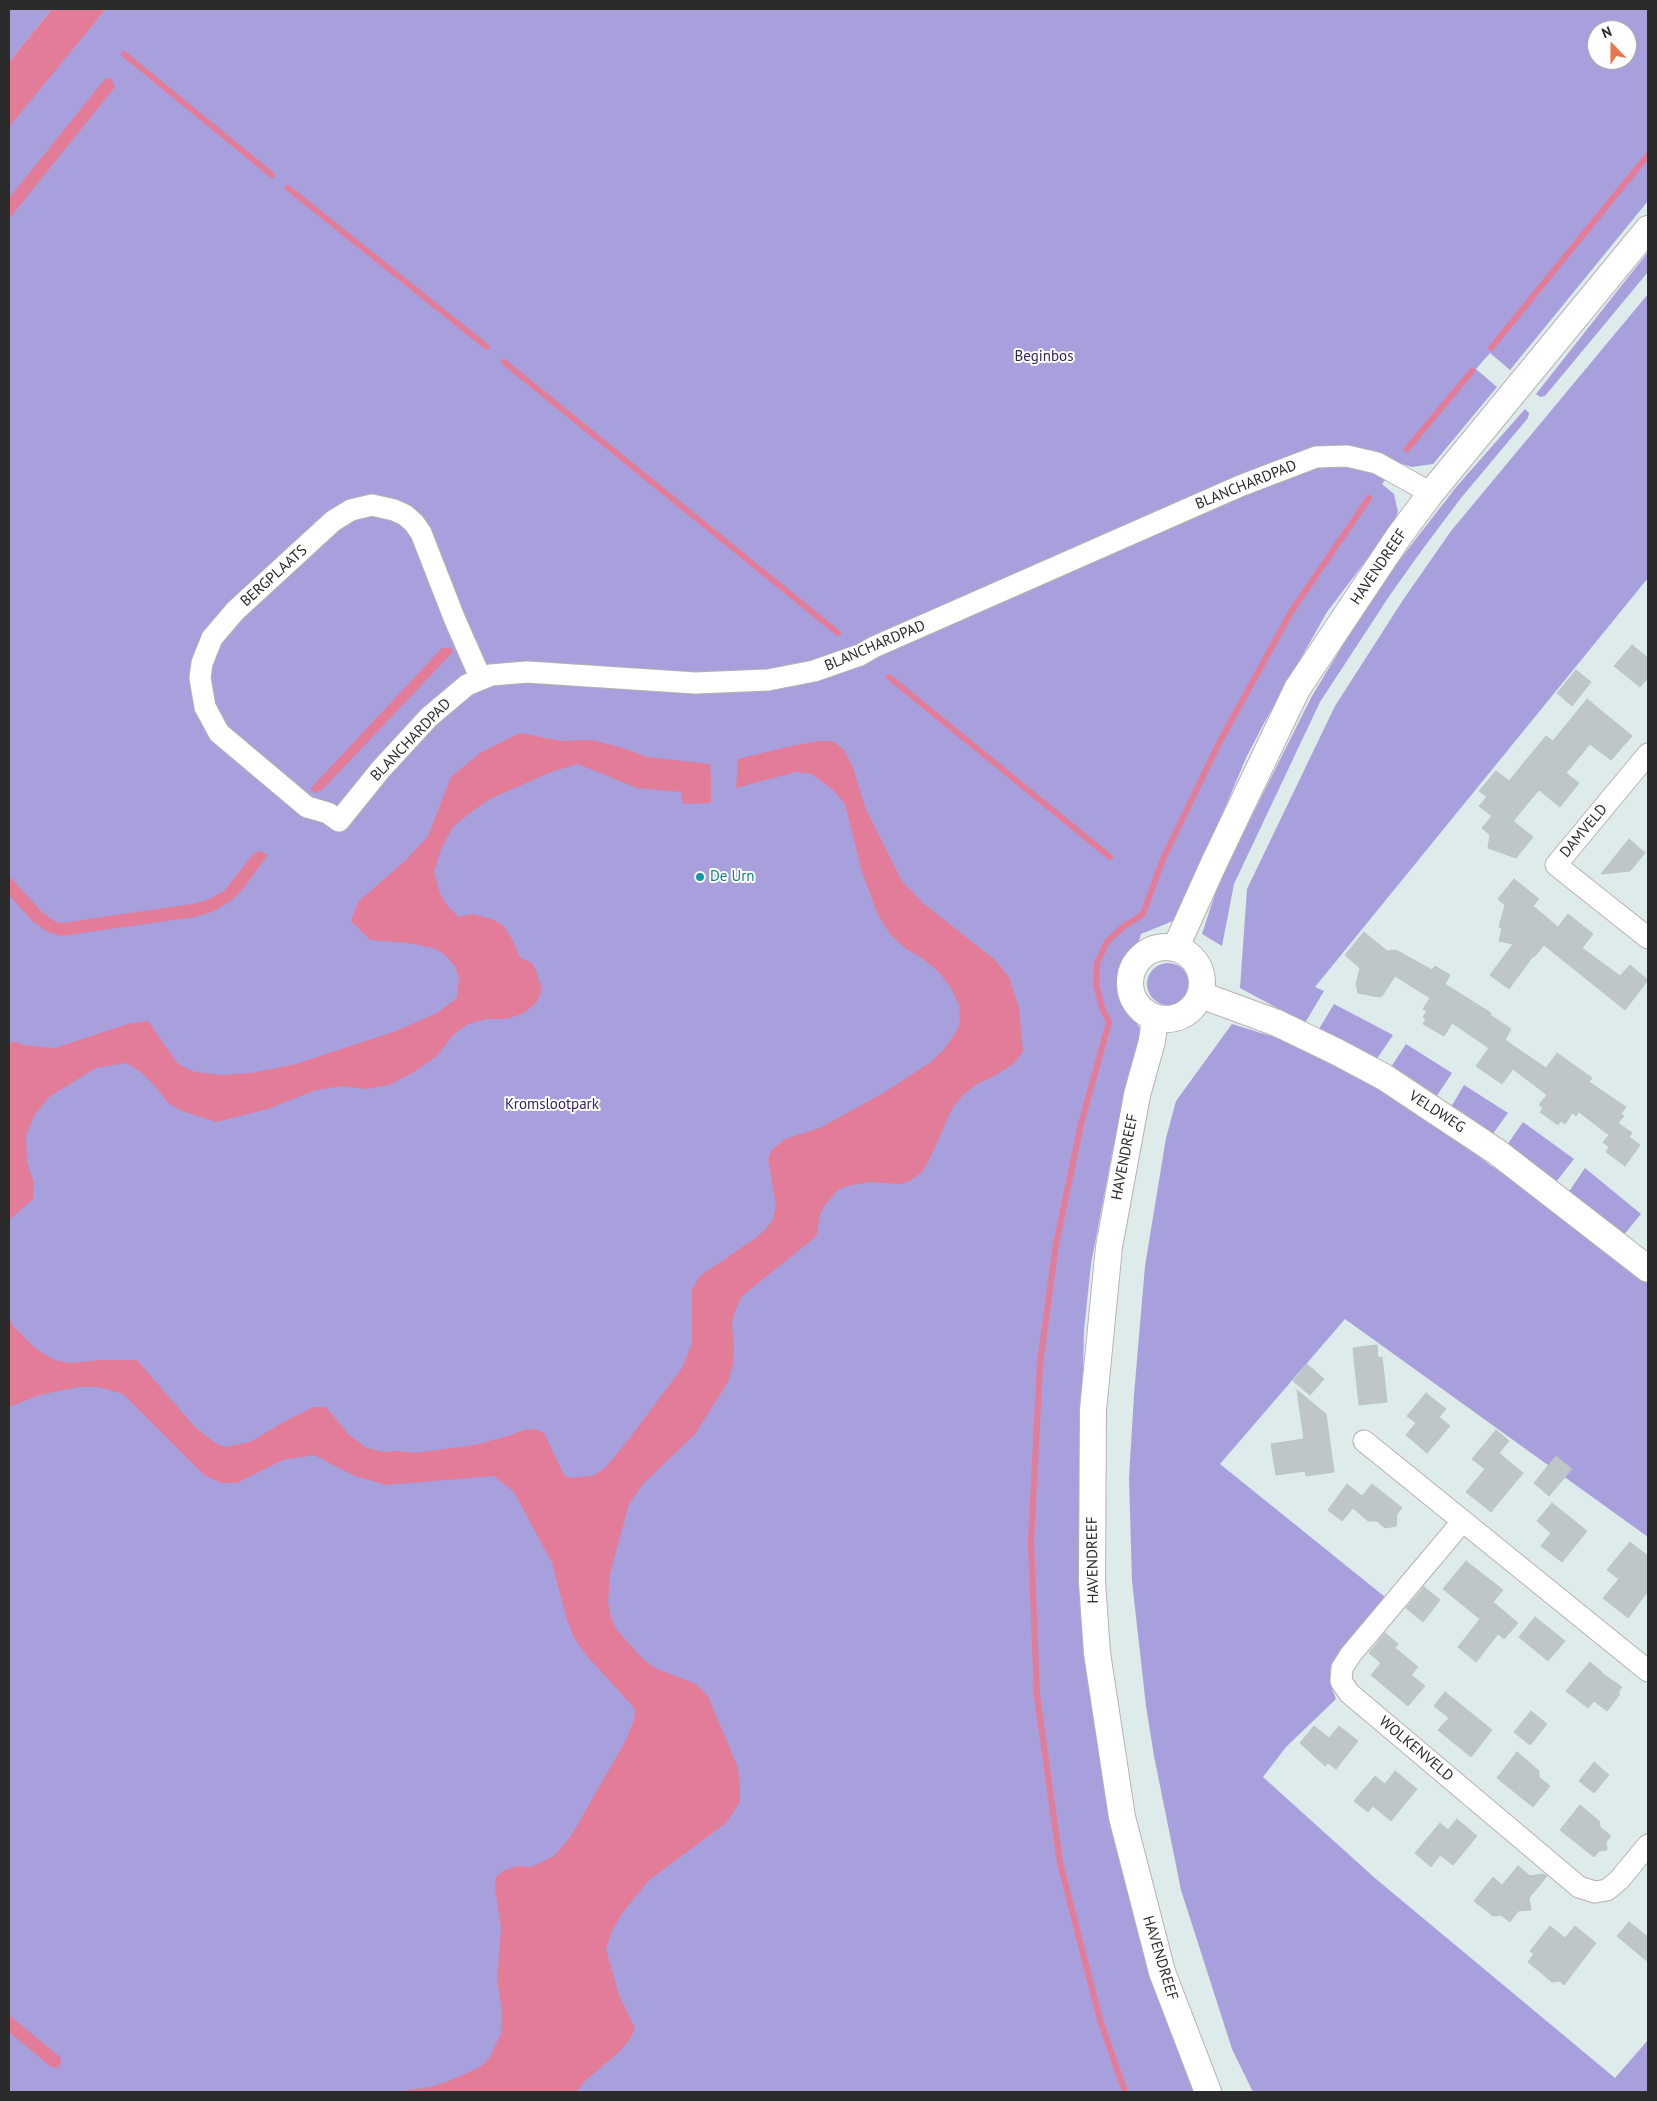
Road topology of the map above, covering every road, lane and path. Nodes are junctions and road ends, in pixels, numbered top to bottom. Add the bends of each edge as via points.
1 (1648, 229) edge
2 (1431, 493) junction
3 (481, 679) junction
4 (1648, 754) edge
5 (339, 821) joint
6 (1648, 938) edge
7 (1176, 947) junction
8 (1201, 995) junction
9 (1155, 1018) junction
10 (1648, 1270) edge
11 (1364, 1442) dead end
12 (1462, 1522) junction
13 (1648, 1671) edge
14 (1648, 1845) edge
15 (1208, 2092) edge

1 - 2 street, HAVENDREEF
2 - 3 street, BLANCHARDPAD via 1377,463 1347,456 1316,457 1232,490 860,655 814,671 768,680 724,683 527,672 502,673
2 - 7 street, HAVENDREEF via 1297,689
3 - 5 street, BLANCHARDPAD via 453,696 429,717 380,769
3 - 5 street, BERGPLAATS via 422,533 414,523 394,510 361,507 342,515 236,611 212,638 202,663 201,693 210,720 219,733 307,806 328,813
4 - 6 street, DAMVELD via 1556,865
7 - 8 street via 1196,960 1203,984
7 - 9 street via 1151,949 1141,956 1130,979 1136,1003
8 - 9 street via 1188,1013 1166,1020
8 - 10 street, VELDWEG via 1277,1023 1384,1077 1490,1147
9 - 15 street, HAVENDREEF via 1109,1247 1093,1410 1092,1582 1097,1653 1122,1817 1162,1972
11 - 12 street
12 - 13 street
12 - 14 street, WOLKENVELD via 1351,1654 1342,1668 1341,1681 1348,1693 1579,1887 1595,1892 1607,1890

